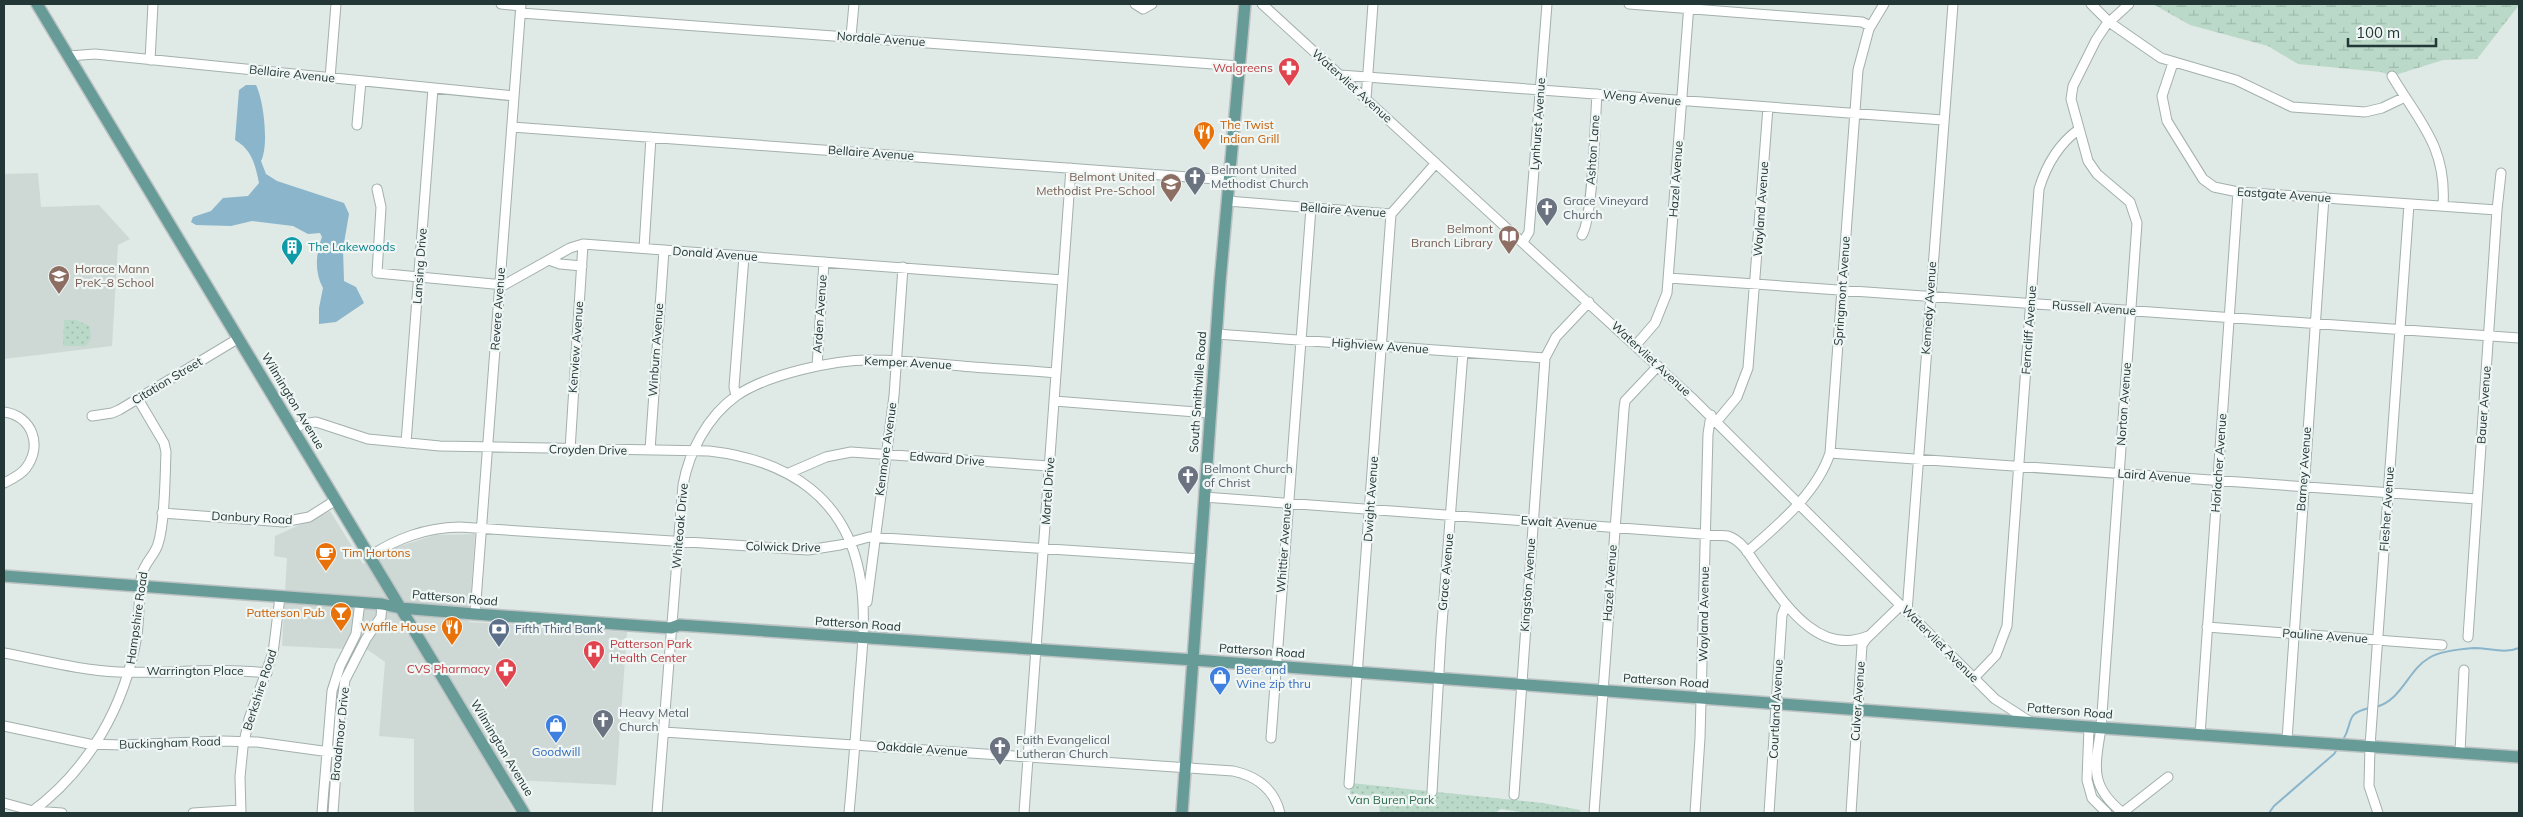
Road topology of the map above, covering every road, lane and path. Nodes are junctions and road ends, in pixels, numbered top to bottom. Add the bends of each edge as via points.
1 (37, 4) edge
2 (153, 4) edge
3 (336, 4) edge
4 (501, 4) edge
5 (854, 4) edge
6 (1135, 4) edge
7 (1152, 4) edge
8 (1245, 4) edge
9 (1265, 4) edge
10 (1373, 4) edge
11 (1547, 4) edge
12 (1629, 4) edge
13 (1884, 4) edge
14 (1953, 4) edge
15 (2091, 4) edge
16 (2129, 4) edge
17 (1689, 6) edge
18 (521, 7) edge
19 (2109, 22) junction
20 (1870, 26) junction
21 (851, 36) junction
22 (69, 56) junction
23 (150, 60) junction
24 (2173, 63) junction
25 (1240, 66) junction
26 (1340, 75) junction
27 (2392, 76) dead end
28 (330, 78) junction
29 (1368, 78) junction
30 (361, 81) junction
31 (433, 88) junction
32 (1540, 90) junction
33 (1597, 94) junction
34 (514, 96) junction
35 (2405, 97) junction
36 (1366, 99) junction
37 (1681, 101) junction
38 (1768, 107) junction
39 (1855, 113) junction
40 (1943, 120) junction
41 (358, 125) dead end
42 (512, 127) junction
43 (2078, 130) junction
44 (651, 137) junction
45 (1436, 163) junction
46 (1071, 168) junction
47 (2502, 173) dead end
48 (1229, 180) junction
49 (377, 189) dead end
50 (2238, 192) junction
51 (2324, 197) junction
52 (1227, 201) junction
53 (2409, 204) junction
54 (2443, 206) junction
55 (1311, 208) junction
56 (2497, 210) junction
57 (1391, 214) junction
58 (1582, 235) dead end
59 (1523, 242) junction
60 (583, 244) junction
61 (644, 248) junction
62 (664, 250) junction
63 (744, 256) junction
64 (549, 260) junction
65 (824, 262) junction
66 (582, 266) junction
67 (903, 267) junction
68 (419, 275) junction
69 (1669, 278) junction
70 (1063, 280) junction
71 (500, 284) junction
72 (1756, 284) junction
73 (1842, 290) junction
74 (1930, 296) junction
75 (1589, 302) junction
76 (2030, 304) junction
77 (2130, 311) junction
78 (2229, 318) junction
79 (2314, 324) junction
80 (2400, 330) junction
81 (1216, 334) junction
82 (2489, 337) junction
83 (240, 338) junction
84 (2519, 338) edge
85 (1300, 340) junction
86 (1636, 345) junction
87 (1382, 346) junction
88 (1463, 352) junction
89 (1544, 358) junction
90 (897, 361) junction
91 (817, 366) junction
92 (1658, 366) junction
93 (1056, 373) junction
94 (736, 396) junction
95 (138, 399) junction
96 (1054, 401) junction
97 (4, 412) edge
98 (1210, 413) junction
99 (92, 416) dead end
100 (1714, 418) junction
101 (294, 429) junction
102 (406, 443) junction
103 (488, 448) junction
104 (570, 450) junction
105 (650, 450) junction
106 (692, 451) junction
107 (1830, 453) junction
108 (885, 454) junction
109 (1918, 459) junction
110 (1049, 466) junction
111 (2019, 467) junction
112 (790, 473) junction
113 (2119, 473) junction
114 (5, 479) edge
115 (2217, 481) junction
116 (2303, 486) junction
117 (2388, 492) junction
118 (1204, 497) junction
119 (2477, 499) junction
120 (336, 500) junction
121 (1798, 502) junction
122 (1288, 503) junction
123 (1370, 510) junction
124 (162, 513) junction
125 (1451, 515) junction
126 (1533, 521) junction
127 (482, 528) junction
128 (1614, 528) junction
129 (1706, 534) junction
130 (874, 537) junction
131 (850, 541) junction
132 (678, 542) junction
133 (1043, 548) junction
134 (1747, 552) junction
135 (370, 556) junction
136 (1201, 559) junction
137 (4, 576) edge
138 (141, 586) junction
139 (280, 597) junction
140 (360, 602) junction
141 (382, 604) junction
142 (1786, 605) junction
143 (400, 608) junction
144 (1904, 608) junction
145 (475, 614) junction
146 (2208, 627) junction
147 (670, 628) junction
148 (863, 634) junction
149 (2293, 634) junction
150 (1868, 636) junction
151 (2468, 637) dead end
152 (2378, 639) junction
153 (2442, 644) dead end
154 (1036, 650) junction
155 (4, 653) edge
156 (1194, 660) junction
157 (1276, 666) junction
158 (2464, 670) dead end
159 (129, 672) junction
160 (1357, 672) junction
161 (268, 673) junction
162 (1439, 678) junction
163 (1974, 678) junction
164 (1521, 684) junction
165 (1602, 690) junction
166 (1701, 698) junction
167 (1777, 703) junction
168 (1858, 709) junction
169 (2032, 722) junction
170 (4, 726) edge
171 (2089, 727) junction
172 (2102, 728) junction
173 (664, 732) junction
174 (2200, 735) junction
175 (1271, 738) dead end
176 (2287, 740) junction
177 (244, 742) junction
178 (96, 744) junction
179 (855, 744) junction
180 (2370, 746) junction
181 (327, 752) junction
182 (2460, 752) junction
183 (337, 753) junction
184 (1028, 756) junction
185 (2519, 757) edge
186 (1185, 767) junction
187 (2168, 776) dead end
188 (1350, 784) dead end
189 (1432, 792) dead end
190 (1514, 795) dead end
191 (4, 802) edge
192 (241, 811) edge
193 (32, 812) edge
194 (62, 813) edge
195 (192, 813) edge
196 (322, 813) edge
197 (333, 813) edge
198 (524, 813) edge
199 (657, 813) edge
200 (849, 813) edge
201 (1024, 813) edge
202 (1182, 813) edge
203 (1280, 813) edge
204 (1594, 813) edge
205 (1695, 813) edge
206 (1769, 813) edge
207 (1851, 813) edge
208 (2107, 813) edge
209 (2122, 813) edge
210 (2378, 813) edge

1 - 22 main road, Wilmington Avenue
2 - 23 street
3 - 28 street
4 - 18 street, Nordale Avenue
5 - 21 street
6 - 7 street via 1143,9
8 - 25 main road, South Smithville Road
9 - 26 street, Watervliet Avenue
10 - 29 street
11 - 32 street, Lynhurst Avenue
12 - 17 street
13 - 20 street, Springmont Avenue
14 - 40 street, Kennedy Avenue
15 - 19 street
16 - 19 street
17 - 20 street via 1862,22
17 - 37 street, Hazel Avenue
18 - 21 street, Nordale Avenue
18 - 34 street, Revere Avenue
19 - 24 street via 2147,50
19 - 43 street via 2096,40 2073,86 2071,99
20 - 39 street, Springmont Avenue via 1860,55
21 - 25 street, Nordale Avenue
22 - 23 street, Bellaire Avenue via 80,53
22 - 83 main road, Wilmington Avenue
23 - 28 street, Bellaire Avenue
24 - 35 street via 2236,80 2284,104 2304,109 2365,112
24 - 50 street, Eastgate Avenue via 2162,96 2167,121 2203,179 2214,187
25 - 48 main road, South Smithville Road
26 - 29 street, Weng Avenue
26 - 36 street, Watervliet Avenue
27 - 35 street
28 - 30 street, Bellaire Avenue
29 - 32 street, Weng Avenue
29 - 36 street
30 - 31 street, Bellaire Avenue
30 - 41 street
31 - 34 street, Bellaire Avenue
31 - 68 street, Lansing Drive
32 - 33 street, Weng Avenue
32 - 59 street, Lynhurst Avenue via 1531,208 1528,232
33 - 37 street, Weng Avenue
33 - 58 street, Ashton Lane via 1586,229
34 - 42 street, Revere Avenue
35 - 54 street via 2428,131 2438,153 2444,181
36 - 45 street, Watervliet Avenue
37 - 38 street, Weng Avenue
37 - 69 street, Hazel Avenue
38 - 39 street, Weng Avenue
38 - 72 street, Wayland Avenue
39 - 40 street, Weng Avenue
39 - 73 street, Springmont Avenue
40 - 74 street, Kennedy Avenue
42 - 44 street, Bellaire Avenue
42 - 71 street, Revere Avenue
43 - 76 street, Ferncliff Avenue via 2047,167 2039,189
43 - 77 street, Norton Avenue via 2091,168 2130,202 2136,215
44 - 46 street, Bellaire Avenue
44 - 61 street
45 - 57 street, Bellaire Avenue
45 - 59 street, Watervliet Avenue
46 - 48 street, Bellaire Avenue
46 - 70 street, Martel Drive
47 - 56 street, Bauer Avenue
48 - 52 main road, South Smithville Road
49 - 68 street, Donald Avenue via 381,207 377,272
50 - 51 street, Eastgate Avenue
50 - 78 street, Horlacher Avenue
51 - 53 street, Eastgate Avenue
51 - 79 street, Barney Avenue
52 - 55 street, Bellaire Avenue
52 - 81 main road, South Smithville Road
53 - 54 street, Eastgate Avenue
53 - 80 street, Flesher Avenue
54 - 56 street, Eastgate Avenue
55 - 57 street, Bellaire Avenue
55 - 85 street, Whittier Avenue
56 - 82 street, Bauer Avenue
57 - 87 street, Dwight Avenue
59 - 75 street, Watervliet Avenue
60 - 61 street, Donald Avenue
60 - 64 street, Donald Avenue
60 - 66 street, Kenview Avenue
61 - 62 street, Donald Avenue
62 - 63 street, Donald Avenue
62 - 105 street, Winburn Avenue
63 - 65 street, Donald Avenue
63 - 94 street via 734,387
64 - 66 street
64 - 71 street, Donald Avenue via 504,285
65 - 67 street, Donald Avenue
65 - 91 street, Arden Avenue
66 - 104 street, Kenview Avenue
67 - 70 street, Donald Avenue
67 - 90 street, Kenmore Avenue
68 - 71 street, Donald Avenue
68 - 102 street, Lansing Drive
69 - 72 street, Russell Avenue
69 - 86 street, Hazel Avenue via 1661,312
70 - 93 street, Martel Drive
71 - 103 street, Revere Avenue
72 - 73 street, Russell Avenue
72 - 100 street, Wayland Avenue via 1745,382 1737,398
73 - 74 street, Russell Avenue
73 - 107 street, Springmont Avenue
74 - 76 street, Russell Avenue
74 - 109 street, Kennedy Avenue
75 - 86 street, Watervliet Avenue
75 - 89 street, Kingston Avenue via 1556,338
76 - 77 street, Russell Avenue
76 - 111 street, Ferncliff Avenue
77 - 78 street, Russell Avenue
77 - 113 street, Norton Avenue
78 - 79 street, Russell Avenue
78 - 115 street, Horlacher Avenue
79 - 80 street, Russell Avenue
79 - 116 street, Barney Avenue
80 - 82 street, Russell Avenue
80 - 117 street, Flesher Avenue
81 - 85 street, Highview Avenue
81 - 98 main road, South Smithville Road
82 - 84 street, Russell Avenue
82 - 119 street, Bauer Avenue
83 - 95 street, Citation Street
83 - 101 main road, Wilmington Avenue
85 - 87 street, Highview Avenue
85 - 122 street, Whittier Avenue
86 - 92 street, Watervliet Avenue
87 - 88 street, Highview Avenue
87 - 123 street, Dwight Avenue
88 - 89 street, Highview Avenue
88 - 125 street, Grace Avenue
89 - 126 street, Kingston Avenue
90 - 91 street, Kemper Avenue via 854,361
90 - 93 street, Kemper Avenue
90 - 108 street, Kenmore Avenue
91 - 94 street, Kemper Avenue via 774,379
92 - 100 street, Watervliet Avenue
92 - 128 street, Hazel Avenue via 1625,401
93 - 96 street, Martel Drive
94 - 106 street, Whiteoak Drive via 710,423
95 - 99 street, Citation Street via 112,413
95 - 124 street, Hampshire Road via 166,447
96 - 98 street
96 - 110 street, Martel Drive
97 - 114 street via 16,414 28,422 33,438 30,462 23,472
98 - 118 main road, South Smithville Road
100 - 121 street, Watervliet Avenue
100 - 129 street, Wayland Avenue
101 - 102 street, Croyden Drive via 316,422 356,436
101 - 120 main road, Wilmington Avenue
102 - 103 street, Croyden Drive
103 - 104 street, Croyden Drive
103 - 127 street, Revere Avenue
104 - 105 street, Croyden Drive
105 - 106 street, Croyden Drive
106 - 112 street, Croyden Drive via 745,457
106 - 132 street, Whiteoak Drive via 683,485
107 - 109 street, Laird Avenue
107 - 121 street, Springmont Avenue via 1815,483
108 - 110 street, Edward Drive
108 - 112 street, Edward Drive via 838,454
108 - 130 street, Kenmore Avenue
109 - 111 street, Laird Avenue
109 - 144 street, Kennedy Avenue
110 - 133 street, Martel Drive
111 - 113 street, Laird Avenue
111 - 163 street, Ferncliff Avenue via 2007,626 1996,655
112 - 131 street, Croyden Drive via 809,486 834,512
113 - 115 street, Laird Avenue
113 - 172 street, Norton Avenue
115 - 116 street, Laird Avenue
115 - 146 street, Horlacher Avenue
116 - 117 street, Laird Avenue
116 - 149 street, Barney Avenue
117 - 119 street, Laird Avenue
117 - 152 street, Flesher Avenue
118 - 122 street, Ewalt Avenue
118 - 136 main road, South Smithville Road
119 - 151 street, Bauer Avenue
120 - 124 street, Danbury Road via 308,517 283,522
120 - 135 main road, Wilmington Avenue
121 - 134 street, Springmont Avenue
121 - 144 street, Watervliet Avenue
122 - 123 street, Ewalt Avenue
122 - 157 street, Whittier Avenue
123 - 125 street, Ewalt Avenue
123 - 160 street, Dwight Avenue
124 - 138 street, Hampshire Road via 159,542 144,567
125 - 126 street, Ewalt Avenue
125 - 162 street, Grace Avenue
126 - 128 street, Ewalt Avenue
126 - 164 street, Kingston Avenue
127 - 132 street, Colwick Drive
127 - 135 street, Colwick Drive via 428,530 397,540
127 - 145 street, Revere Avenue
128 - 129 street, Ewalt Avenue
128 - 165 street, Hazel Avenue
129 - 134 street, Ewalt Avenue via 1733,538
129 - 166 street, Wayland Avenue
130 - 131 street, Colwick Drive
130 - 133 street, Colwick Drive
130 - 148 street, Kenmore Avenue
131 - 132 street, Colwick Drive via 808,550
131 - 148 street, Kenmore Avenue via 861,581
132 - 147 street, Whiteoak Drive
133 - 136 street, Colwick Drive
133 - 154 street, Martel Drive
134 - 142 street, Ewalt Avenue
135 - 143 main road, Wilmington Avenue
136 - 156 main road, South Smithville Road
137 - 138 main road, Patterson Road
138 - 139 main road, Patterson Road
138 - 159 street, Hampshire Road
139 - 140 main road, Patterson Road
139 - 161 street, Berkshire Road
140 - 141 main road, Patterson Road
140 - 181 street, Broadmoor Drive via 356,634 337,671 332,691
141 - 143 main road, Patterson Road
141 - 183 street, Broadmoor Drive via 381,617 345,680
142 - 150 street, Ewalt Avenue via 1824,637 1850,641
142 - 167 street, Courtland Avenue via 1782,615
143 - 145 main road, Patterson Road
143 - 198 main road, Wilmington Avenue
144 - 150 street
144 - 163 street, Watervliet Avenue
145 - 147 main road, Patterson Road
146 - 149 street, Pauline Avenue
146 - 174 street, Horlacher Avenue
147 - 148 main road, Patterson Road via 679,625
147 - 173 street, Whiteoak Drive
148 - 154 main road, Patterson Road
148 - 179 street, Kenmore Avenue
149 - 152 street, Pauline Avenue
149 - 176 street, Barney Avenue
150 - 168 street, Culver Avenue via 1862,648
152 - 153 street, Pauline Avenue
152 - 180 street, Flesher Avenue
154 - 156 main road, Patterson Road
154 - 184 street, Martel Drive
155 - 159 street, Warrington Place via 79,668
156 - 157 main road, Patterson Road
156 - 186 main road, South Smithville Road
157 - 160 main road, Patterson Road
157 - 175 street, Whittier Avenue
158 - 182 street
159 - 161 street, Warrington Place via 214,669
159 - 178 street, Hampshire Road via 115,709
160 - 162 main road, Patterson Road
160 - 188 street, Dwight Avenue
161 - 177 street, Berkshire Road via 249,719
162 - 164 main road, Patterson Road
162 - 189 street, Grace Avenue
163 - 169 street, Watervliet Avenue via 2003,706
164 - 165 main road, Patterson Road
164 - 190 street, Kingston Avenue
165 - 166 main road, Patterson Road
165 - 204 street, Hazel Avenue
166 - 167 main road, Patterson Road
166 - 205 street, Wayland Avenue
167 - 168 main road, Patterson Road
167 - 206 street, Courtland Avenue
168 - 169 main road, Patterson Road
168 - 207 street, Culver Avenue
169 - 171 main road, Patterson Road
170 - 178 street, Buckingham Road via 72,742
171 - 172 main road, Patterson Road
171 - 208 street via 2087,780 2092,798
172 - 174 main road, Patterson Road
172 - 209 street, Norton Avenue via 2097,780 2101,790
173 - 179 street, Oakdale Avenue
173 - 199 street, Whiteoak Drive
174 - 176 main road, Patterson Road
176 - 180 main road, Patterson Road
177 - 178 street, Buckingham Road
177 - 181 street, Buckingham Road
177 - 192 street, Berkshire Road
178 - 193 street, Hampshire Road via 72,775
179 - 184 street, Oakdale Avenue
179 - 200 street, Kenmore Avenue
180 - 182 main road, Patterson Road
180 - 210 street, Flesher Avenue via 2369,786
181 - 183 street, Buckingham Road
181 - 196 street, Broadmoor Drive
182 - 185 main road, Patterson Road
183 - 197 street, Broadmoor Drive
184 - 186 street, Oakdale Avenue
184 - 201 street, Martel Drive
186 - 202 main road, South Smithville Road
186 - 203 street, Oakdale Avenue via 1233,771 1251,776 1271,793
187 - 209 street
191 - 193 street
192 - 195 street
193 - 194 street

